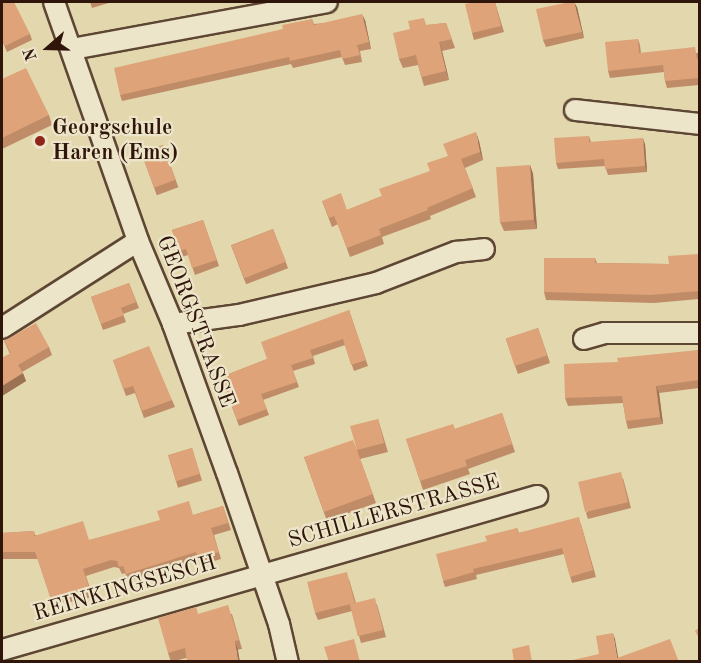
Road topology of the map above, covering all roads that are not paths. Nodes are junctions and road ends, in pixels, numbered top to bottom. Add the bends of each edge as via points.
1 (54, 2) edge
2 (327, 2) edge
3 (72, 49) junction
4 (575, 110) dead end
5 (699, 124) edge
6 (138, 241) junction
7 (484, 249) dead end
8 (173, 324) junction
9 (2, 328) edge
10 (699, 333) edge
11 (584, 339) dead end
12 (537, 496) dead end
13 (263, 574) junction
14 (2, 650) edge
15 (288, 662) edge

1 - 3 street, GEORGSTRASSE
2 - 3 street
3 - 6 street, GEORGSTRASSE
4 - 5 street
6 - 8 street, GEORGSTRASSE
6 - 9 street
7 - 8 street via 456,252 376,283 239,315
8 - 13 street, GEORGSTRASSE
10 - 11 street via 604,333
12 - 13 street, SCHILLERSTRASSE
13 - 14 street, REINKINGSESCH
13 - 15 street, GEORGSTRASSE

